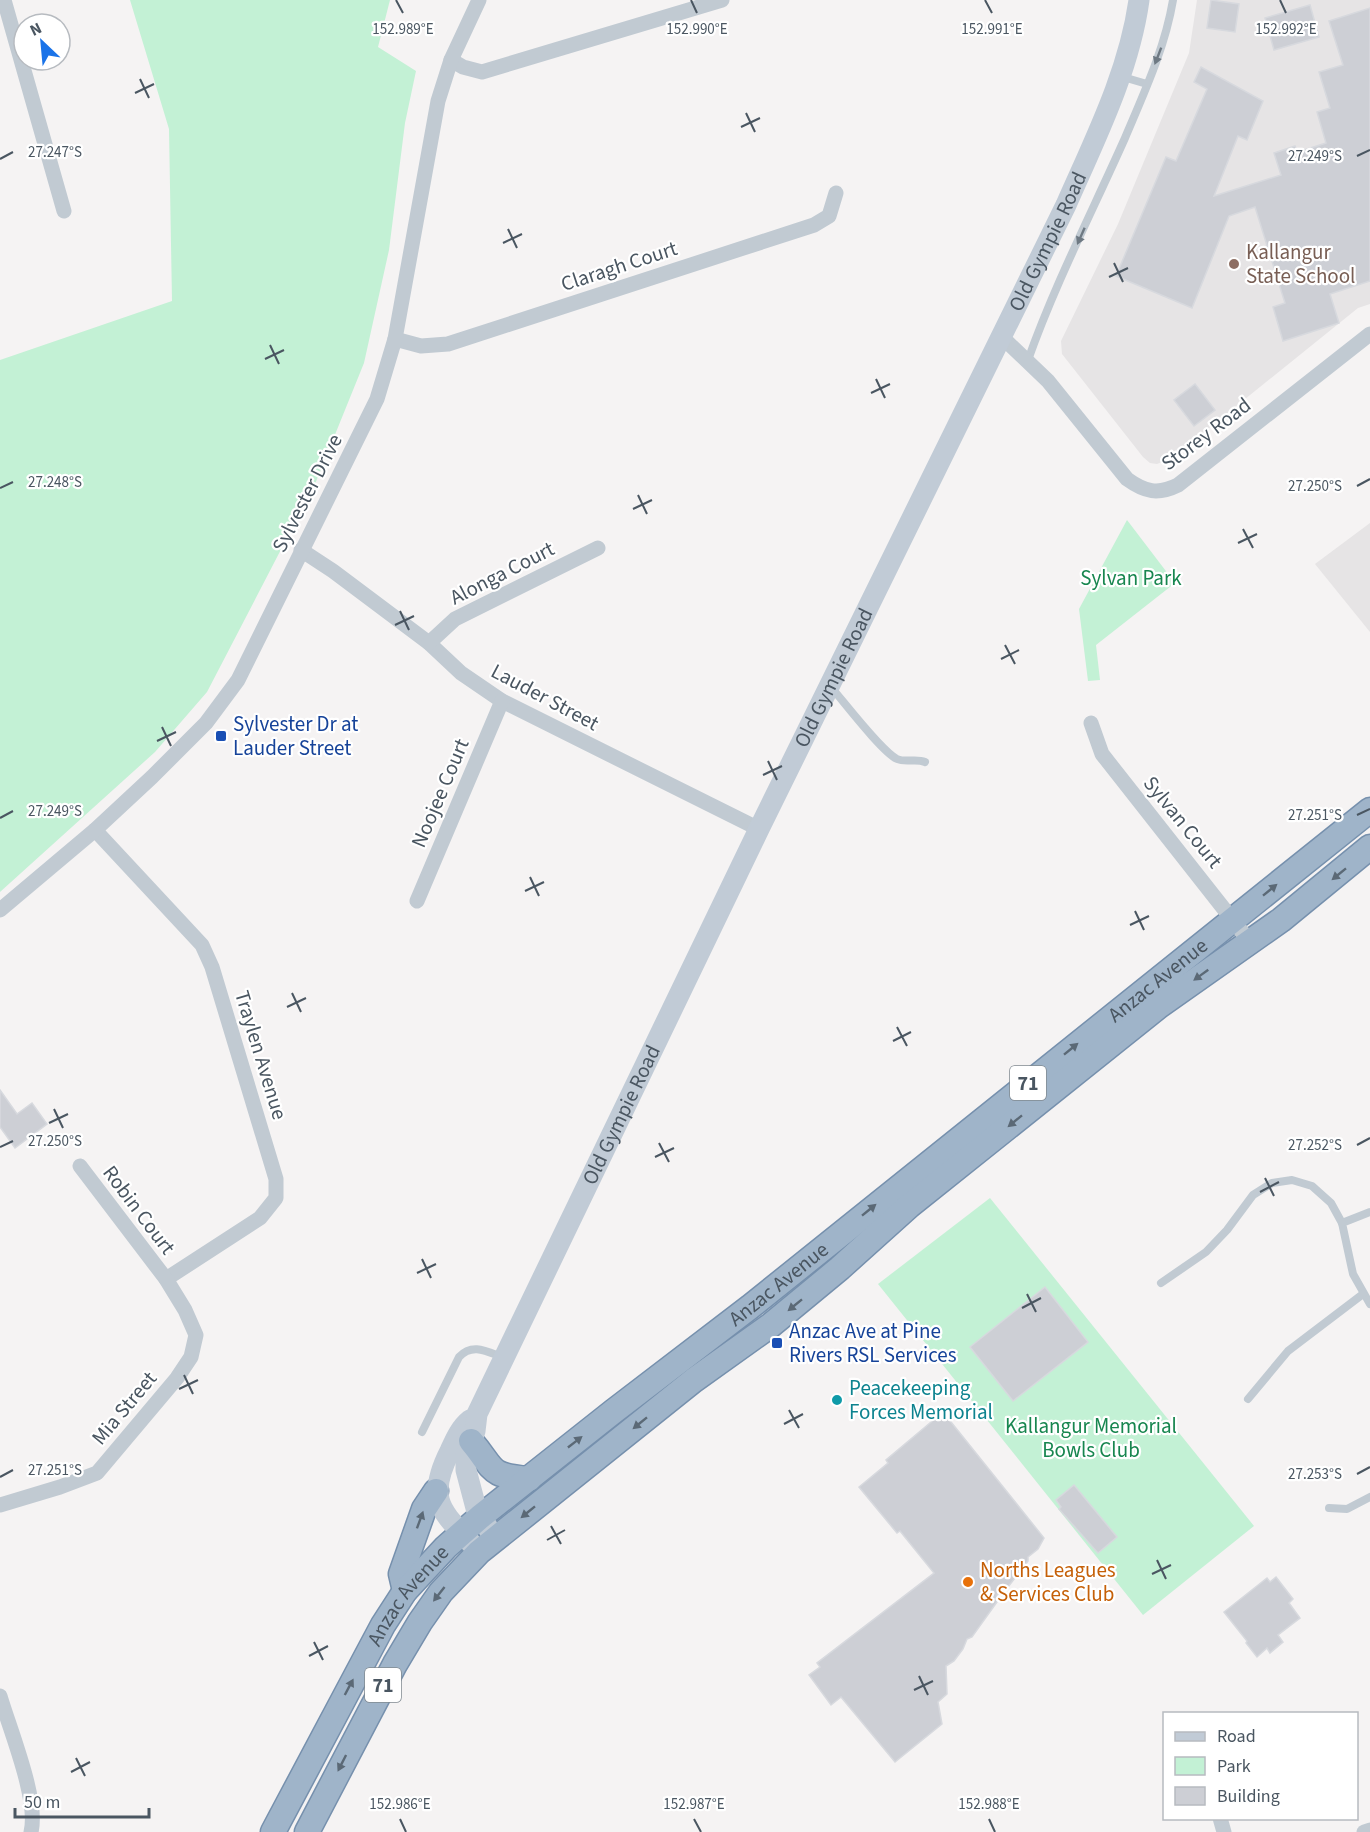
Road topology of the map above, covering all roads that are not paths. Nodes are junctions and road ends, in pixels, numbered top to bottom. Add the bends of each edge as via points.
1 (4, 0) edge
2 (478, 0) edge
3 (722, 0) edge
4 (1139, 0) edge
5 (1173, 0) edge
6 (451, 60) junction
7 (1119, 75) junction
8 (1147, 84) junction
9 (836, 193) dead end
10 (64, 212) dead end
11 (1370, 334) edge
12 (1002, 337) junction
13 (395, 339) junction
14 (1028, 360) junction
15 (598, 548) dead end
16 (301, 550) junction
17 (429, 643) junction
18 (830, 686) junction
19 (502, 701) junction
20 (1091, 723) dead end
21 (925, 762) dead end
22 (1369, 813) edge
23 (759, 829) junction
24 (95, 830) junction
25 (1370, 847) edge
26 (417, 901) dead end
27 (0, 910) edge
28 (1233, 920) junction
29 (1250, 942) junction
30 (80, 1166) dead end
31 (1370, 1212) edge
32 (1342, 1223) junction
33 (824, 1247) junction
34 (840, 1268) junction
35 (166, 1279) junction
36 (1161, 1282) dead end
37 (1363, 1294) junction
38 (1370, 1304) edge
39 (503, 1358) junction
40 (1248, 1399) dead end
41 (477, 1414) junction
42 (422, 1432) dead end
43 (471, 1441) junction
44 (529, 1479) junction
45 (436, 1491) junction
46 (1370, 1497) edge
47 (0, 1505) edge
48 (1329, 1508) dead end
49 (471, 1525) junction
50 (487, 1545) junction
51 (405, 1591) junction
52 (0, 1696) edge
53 (1370, 1830) edge
54 (31, 1832) edge
55 (273, 1832) edge
56 (307, 1832) edge
57 (1364, 1832) edge

1 - 10 street
2 - 6 street, Sylvester Drive
3 - 6 street via 482,72
4 - 7 main road, Old Gympie Road
5 -> 8 lane
6 - 13 street, Sylvester Drive via 438,101
7 - 8 lane
7 - 12 main road, Old Gympie Road via 1066,205
8 -> 14 lane
9 - 13 street, Claragh Court via 829,216 814,225 448,344 421,346
11 - 14 street, Storey Road via 1166,491 1152,492 1127,479
12 - 14 street, Storey Road
12 - 18 main road, Old Gympie Road
13 - 16 street, Sylvester Drive via 377,399
15 - 17 street, Alonga Court via 455,619
16 - 17 street, Lauder Street
16 - 24 street, Sylvester Drive via 238,680 206,723
17 - 19 street, Lauder Street via 461,673
18 - 21 lane via 886,752 899,760
18 - 23 main road, Old Gympie Road
19 - 23 street, Lauder Street
19 - 26 street, Noojee Court
20 - 28 street, Sylvan Court via 1102,754
28 -> 22 highway, Anzac Avenue / 71
23 - 39 main road, Old Gympie Road
24 - 27 street, Sylvester Drive
24 - 35 street, Traylen Avenue via 202,945 276,1179 276,1198 260,1218
25 -> 29 highway, Anzac Avenue / 71 via 1308,900
28 - 29 street, Sylvan Court
33 -> 28 highway, Anzac Avenue / 71
29 -> 34 highway, Anzac Avenue / 71 via 1150,1013 909,1206
30 - 35 street, Robin Court
31 - 32 lane
32 - 36 lane via 1331,1203 1312,1186 1292,1180 1272,1183 1254,1195 1206,1252
32 - 37 lane via 1353,1274
33 - 34 highway
44 -> 33 highway, Anzac Avenue / 71
34 -> 50 highway, Anzac Avenue / 71
35 - 47 street, Mia Street via 196,1335 192,1357 177,1378 97,1473
37 - 38 lane
37 - 40 lane via 1287,1351
39 - 41 main road, Old Gympie Road
39 - 42 lane via 479,1348 464,1351
41 - 43 main road, Old Gympie Road
41 - 45 main road, Old Gympie Road via 462,1426 442,1465
43 - 44 highway via 495,1472
43 - 49 main road, Old Gympie Road via 466,1456
44 - 49 highway, Anzac Avenue / 71
45 - 49 main road, Old Gympie Road via 444,1512
51 -> 45 highway via 401,1574 424,1509
46 - 48 lane via 1347,1509
49 - 50 main road, Old Gympie Road
49 - 51 highway, Anzac Avenue / 71
50 -> 56 highway, Anzac Avenue / 71 via 441,1592 420,1622
55 -> 51 highway, Anzac Avenue / 71 via 369,1650
52 - 54 street via 30,1795 34,1821
53 - 57 street

